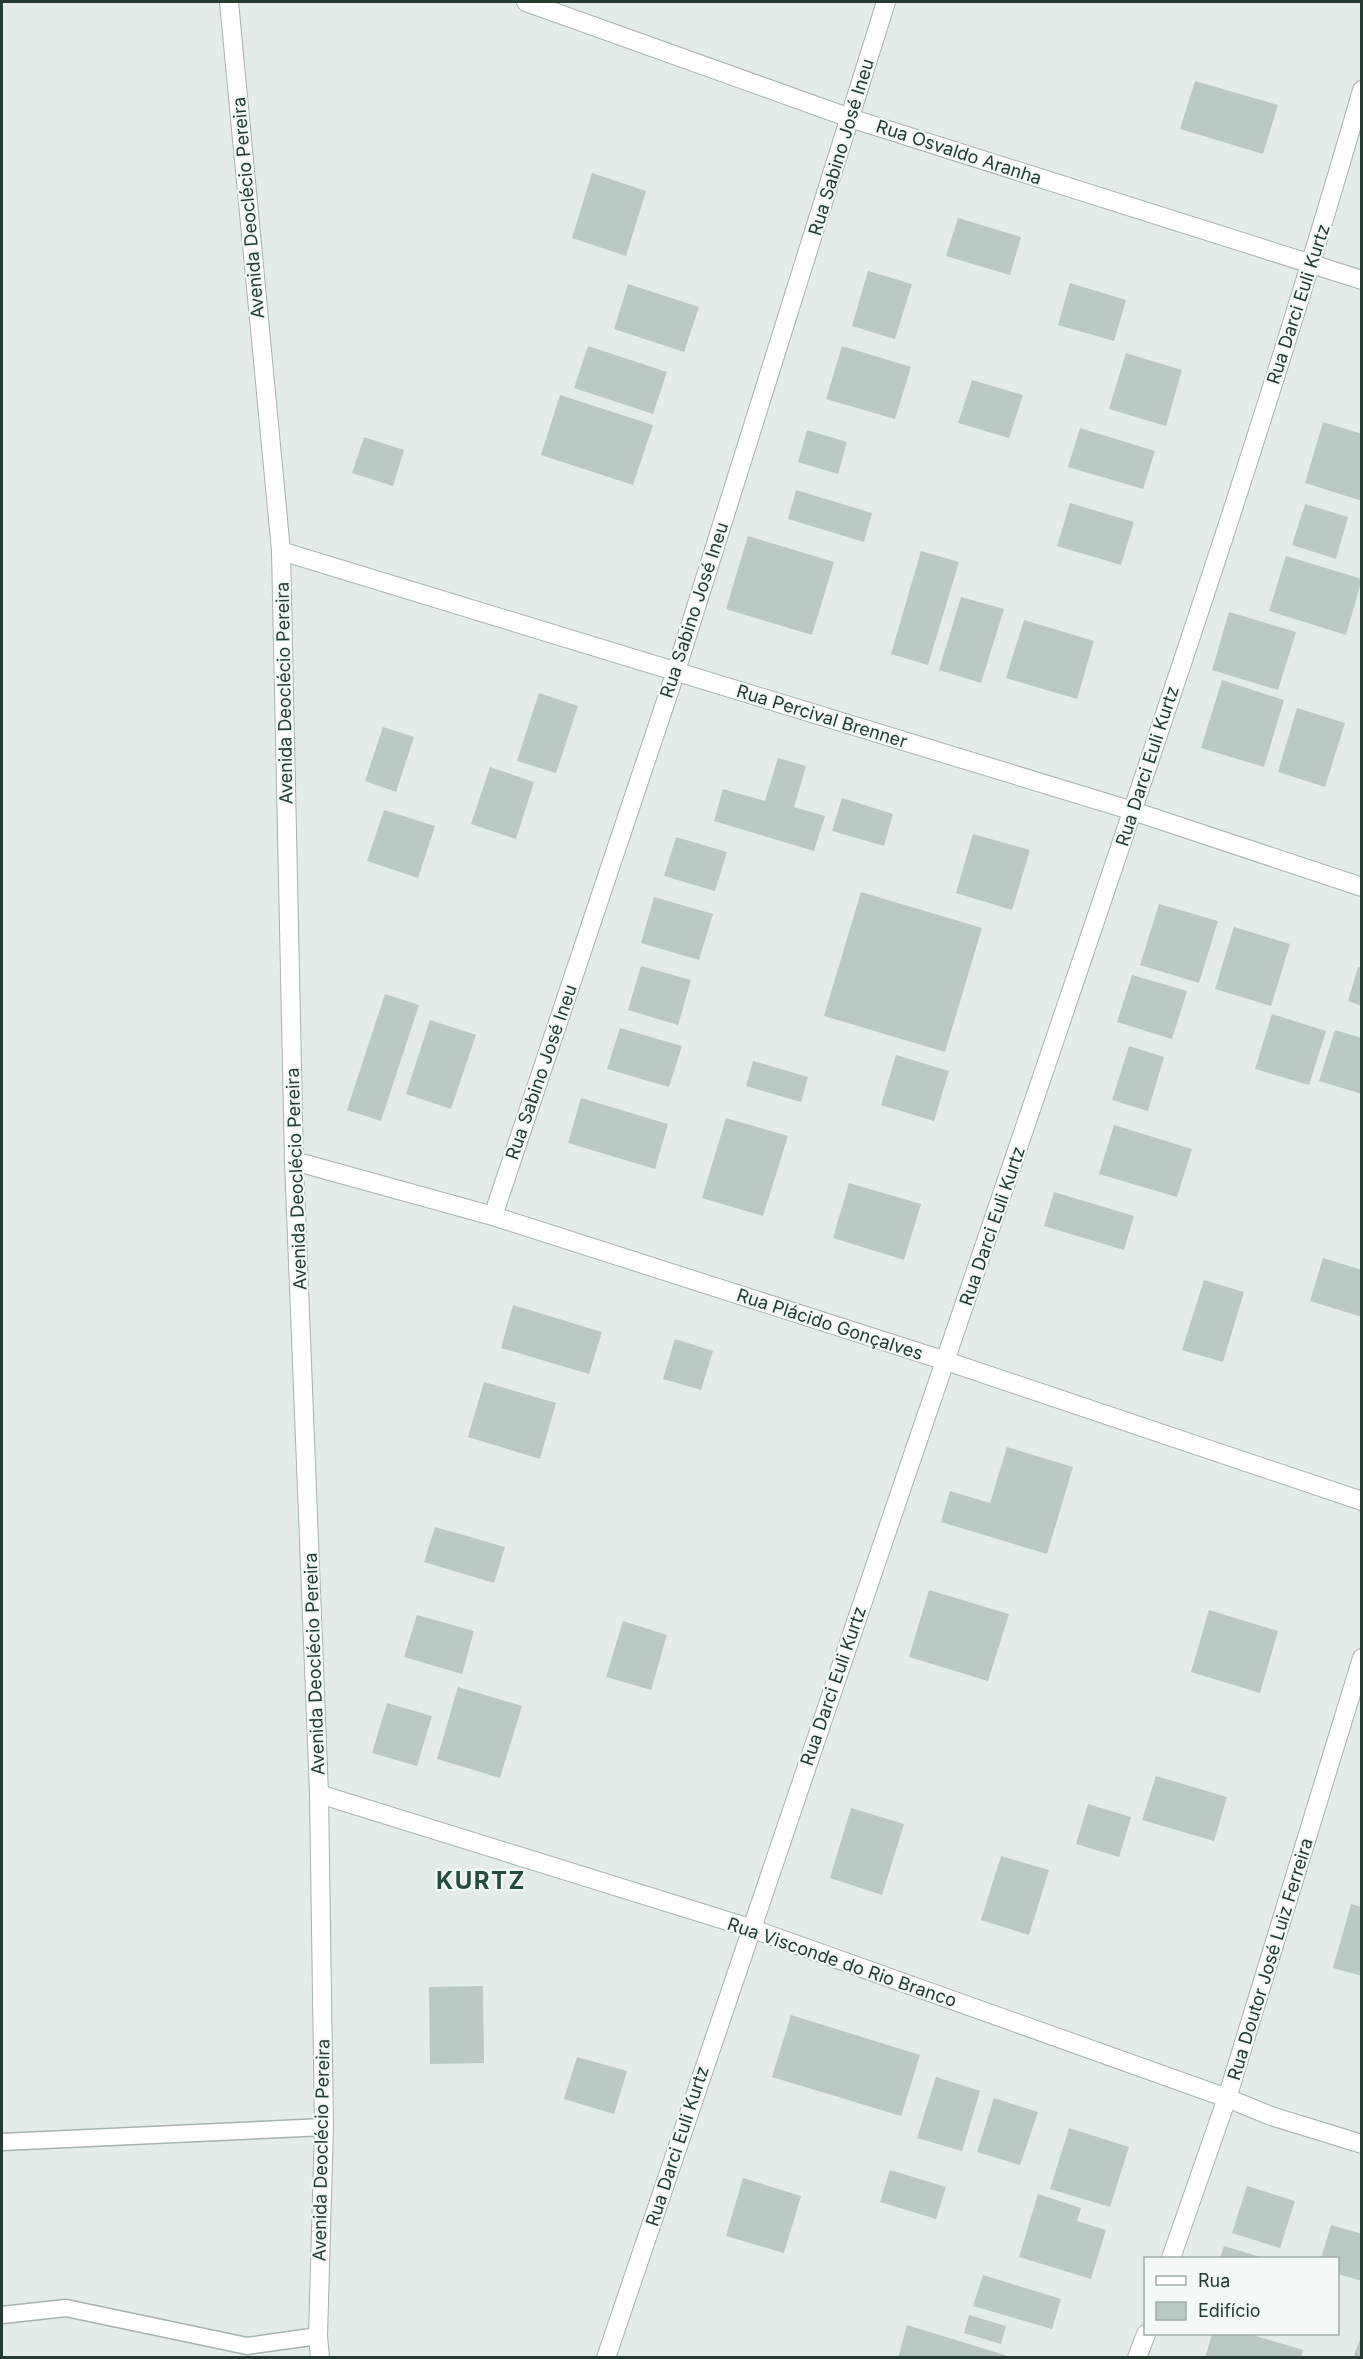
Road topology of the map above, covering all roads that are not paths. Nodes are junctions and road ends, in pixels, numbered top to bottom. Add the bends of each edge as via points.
1 (229, 2) edge
2 (526, 2) edge
3 (886, 2) edge
4 (1362, 90) edge
5 (850, 118) junction
6 (1312, 264) junction
7 (1362, 280) edge
8 (281, 551) junction
9 (676, 671) junction
10 (1133, 811) junction
11 (1362, 887) edge
12 (294, 1161) junction
13 (493, 1216) junction
14 (946, 1361) junction
15 (1362, 1501) edge
16 (1362, 1658) edge
17 (319, 1794) junction
18 (750, 1928) junction
19 (1227, 2098) junction
20 (324, 2127) junction
21 (2, 2142) edge
22 (1362, 2144) edge
23 (1172, 2257) edge
24 (2, 2315) edge
25 (1146, 2335) edge
26 (318, 2336) junction
27 (320, 2358) edge
28 (606, 2358) edge
29 (1137, 2358) edge

1 - 8 street, Avenida Deoclécio Pereira
2 - 5 street, Rua Osvaldo Aranha
3 - 5 street, Rua Sabino José Ineu
4 - 6 street, Rua Darci Euli Kurtz
5 - 6 street, Rua Osvaldo Aranha
5 - 9 street, Rua Sabino José Ineu
6 - 7 street, Rua Osvaldo Aranha
6 - 10 street, Rua Darci Euli Kurtz
8 - 9 street, Rua Percival Brenner
8 - 12 street, Avenida Deoclécio Pereira
9 - 10 street, Rua Percival Brenner
9 - 13 street, Rua Sabino José Ineu
10 - 11 street, Rua Percival Brenner
10 - 14 street, Rua Darci Euli Kurtz
12 - 13 street, Rua Plácido Gonçalves
12 - 17 street, Avenida Deoclécio Pereira
13 - 14 street, Rua Plácido Gonçalves
14 - 15 street, Rua Plácido Gonçalves
14 - 18 street, Rua Darci Euli Kurtz
16 - 19 street, Rua Doutor José Luiz Ferreira
17 - 18 street, Rua Visconde do Rio Branco
17 - 20 street, Avenida Deoclécio Pereira
18 - 19 street, Rua Visconde do Rio Branco
18 - 28 street, Rua Darci Euli Kurtz
19 - 22 street, Rua Visconde do Rio Branco
19 - 23 street, Rua Doutor José Luiz Ferreira
20 - 21 lane
20 - 26 street, Avenida Deoclécio Pereira
24 - 26 lane via 66,2308 247,2346
25 - 29 street
26 - 27 street, Avenida Deoclécio Pereira

